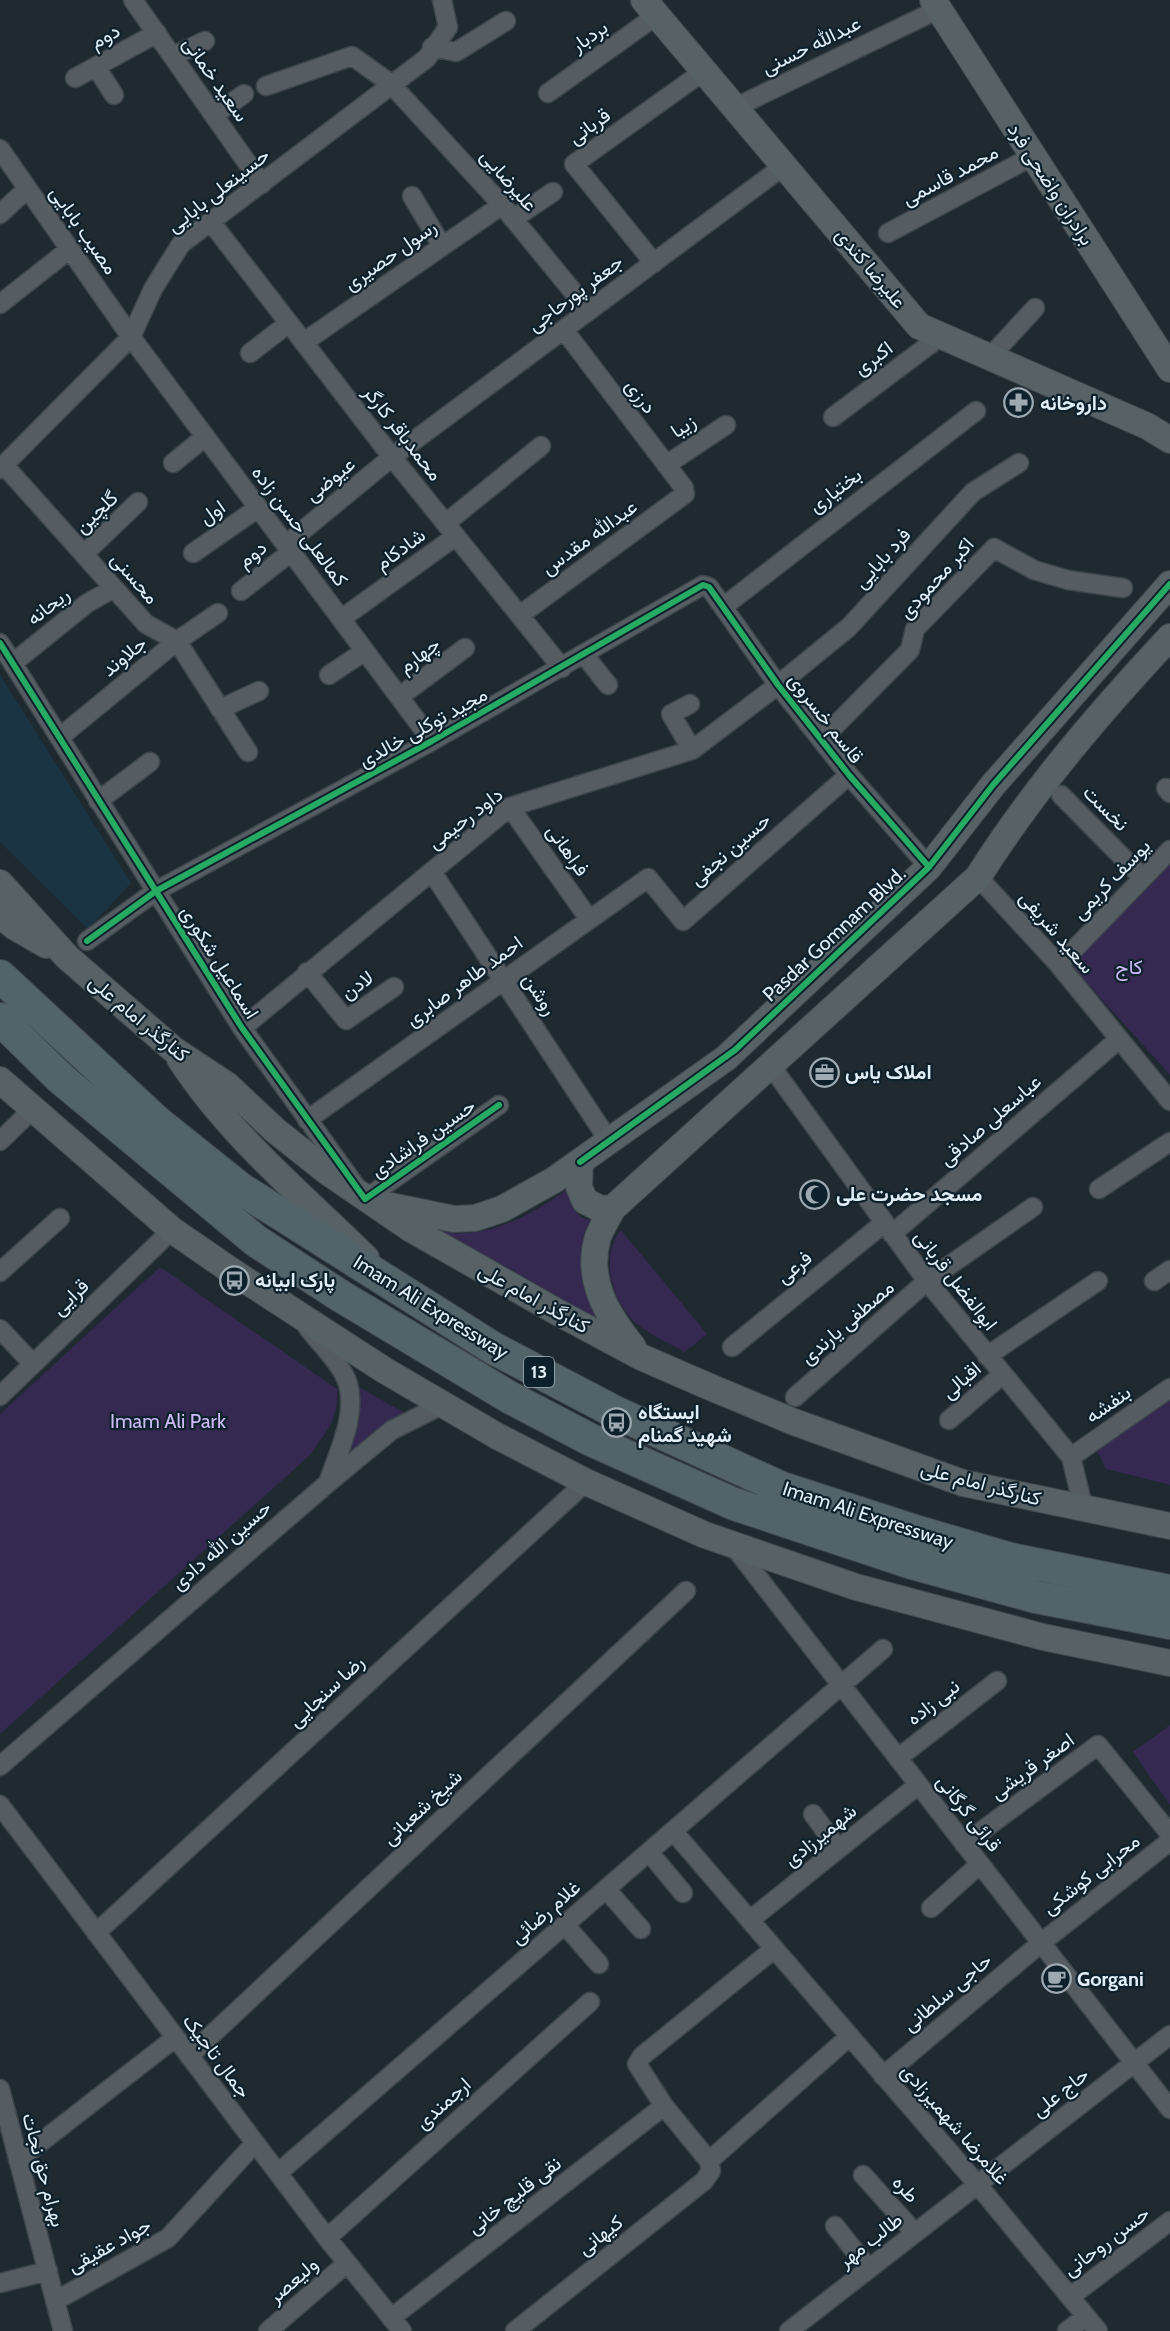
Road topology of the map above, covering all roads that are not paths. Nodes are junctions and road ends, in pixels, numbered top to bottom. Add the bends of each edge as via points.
1 (133, 0) edge
2 (442, 0) edge
3 (936, 5) edge
4 (650, 8) edge
5 (506, 21) dead end
6 (156, 33) junction
7 (205, 41) dead end
8 (430, 52) junction
9 (173, 56) junction
10 (96, 67) junction
11 (704, 70) junction
12 (75, 78) dead end
13 (390, 83) junction
14 (266, 86) dead end
15 (548, 93) dead end
16 (244, 94) dead end
17 (114, 95) dead end
18 (736, 107) junction
19 (214, 115) junction
20 (0, 149) edge
21 (1033, 156) junction
22 (785, 165) junction
23 (262, 184) junction
24 (27, 189) junction
25 (552, 192) dead end
26 (412, 196) dead end
27 (508, 212) junction
28 (0, 214) edge
29 (211, 222) junction
30 (888, 234) dead end
31 (442, 246) junction
32 (70, 249) junction
33 (654, 263) junction
34 (0, 304) edge
35 (1035, 308) dead end
36 (589, 311) junction
37 (289, 323) junction
38 (564, 330) junction
39 (941, 336) junction
40 (131, 337) junction
41 (304, 342) junction
42 (250, 353) dead end
43 (990, 357) junction
44 (1170, 369) edge
45 (976, 411) dead end
46 (833, 417) dead end
47 (1159, 422) edge
48 (726, 425) dead end
49 (205, 437) junction
50 (1170, 440) edge
51 (541, 446) dead end
52 (392, 457) junction
53 (173, 463) dead end
54 (1019, 463) dead end
55 (666, 465) junction
56 (2, 467) edge
57 (684, 491) joint
58 (138, 502) dead end
59 (258, 508) junction
60 (451, 530) junction
61 (293, 544) junction
62 (193, 553) dead end
63 (84, 554) junction
64 (1170, 584) edge
65 (703, 585) joint
66 (114, 588) junction
67 (1124, 588) dead end
68 (241, 591) dead end
69 (723, 607) junction
70 (218, 613) dead end
71 (520, 615) junction
72 (341, 619) junction
73 (1170, 637) edge
74 (177, 641) junction
75 (0, 643) edge
76 (465, 648) dead end
77 (365, 651) junction
78 (585, 656) junction
79 (13, 663) junction
80 (562, 668) junction
81 (329, 675) dead end
82 (608, 685) dead end
83 (778, 685) junction
84 (259, 691) dead end
85 (399, 697) junction
86 (690, 704) dead end
87 (220, 709) junction
88 (60, 737) junction
89 (822, 739) junction
90 (432, 741) junction
91 (692, 750) junction
92 (248, 752) dead end
93 (150, 762) dead end
94 (849, 775) junction
95 (1061, 795) dead end
96 (98, 801) junction
97 (510, 807) junction
98 (1170, 850) edge
99 (929, 867) junction
100 (432, 872) junction
101 (978, 877) junction
102 (648, 878) joint
103 (1143, 878) junction
104 (0, 883) edge
105 (156, 891) junction
106 (0, 915) edge
107 (589, 919) junction
108 (87, 941) dead end
109 (67, 957) junction
110 (1059, 965) junction
111 (307, 972) junction
112 (0, 976) edge
113 (504, 980) junction
114 (393, 987) dead end
115 (0, 1019) edge
116 (242, 1028) junction
117 (1118, 1040) junction
118 (174, 1050) junction
119 (771, 1066) junction
120 (0, 1080) edge
121 (1170, 1101) edge
122 (499, 1105) dead end
123 (32, 1110) junction
124 (307, 1120) junction
125 (0, 1141) edge
126 (609, 1141) junction
127 (1170, 1142) edge
128 (580, 1162) junction
129 (1099, 1188) dead end
130 (365, 1199) junction
131 (1033, 1207) dead end
132 (613, 1208) junction
133 (60, 1218) dead end
134 (888, 1228) junction
135 (172, 1230) junction
136 (1170, 1270) edge
137 (0, 1272) edge
138 (388, 1279) junction
139 (927, 1281) junction
140 (1098, 1281) dead end
141 (1154, 1281) dead end
142 (297, 1314) junction
143 (0, 1329) edge
144 (732, 1347) dead end
145 (987, 1356) junction
146 (641, 1357) junction
147 (33, 1364) junction
148 (1002, 1375) junction
149 (1170, 1388) edge
150 (0, 1396) edge
151 (795, 1397) dead end
152 (442, 1405) junction
153 (950, 1420) dead end
154 (1071, 1457) junction
155 (328, 1482) junction
156 (586, 1482) junction
157 (1084, 1510) junction
158 (1170, 1526) edge
159 (732, 1544) junction
160 (686, 1591) dead end
161 (1170, 1591) edge
162 (1170, 1623) edge
163 (883, 1649) dead end
164 (1170, 1663) edge
165 (997, 1681) dead end
166 (842, 1686) junction
167 (898, 1758) junction
168 (0, 1766) edge
169 (918, 1785) junction
170 (0, 1805) edge
171 (813, 1814) dead end
172 (673, 1831) junction
173 (1170, 1834) edge
174 (1170, 1840) edge
175 (964, 1844) junction
176 (838, 1849) junction
177 (649, 1852) junction
178 (980, 1864) junction
179 (606, 1889) junction
180 (683, 1893) dead end
181 (931, 1908) dead end
182 (750, 1920) junction
183 (565, 1925) junction
184 (641, 1929) dead end
185 (96, 1933) junction
186 (1041, 1943) junction
187 (774, 1949) junction
188 (599, 1964) dead end
189 (590, 2002) dead end
190 (1170, 2035) edge
191 (850, 2036) junction
192 (175, 2038) junction
193 (189, 2056) junction
194 (1134, 2062) junction
195 (884, 2076) junction
196 (0, 2089) edge
197 (664, 2106) junction
198 (1170, 2109) edge
199 (5, 2127) edge
200 (255, 2144) junction
201 (18, 2160) junction
202 (710, 2166) junction
203 (278, 2173) junction
204 (863, 2175) dead end
205 (978, 2185) junction
206 (1170, 2221) edge
207 (835, 2226) dead end
208 (915, 2234) junction
209 (327, 2238) junction
210 (346, 2264) junction
211 (869, 2269) junction
212 (48, 2271) junction
213 (0, 2283) edge
214 (1070, 2297) junction
215 (55, 2301) junction
216 (1086, 2317) junction
217 (397, 2325) edge
218 (63, 2331) edge
219 (268, 2331) edge
220 (515, 2331) edge
221 (789, 2331) edge
222 (1067, 2331) edge
223 (1098, 2331) edge

1 - 6 street, سعید خمانی
2 - 8 street via 448,27
3 - 18 street, عبدالله حسنی
3 - 21 main road, برادران واضحی فرد
4 - 11 main road, علیرضا کندی
4 - 15 street, بردبار
5 - 8 street via 456,52
6 - 9 street, سعید خمانی
6 - 10 street, دوم
7 - 9 street
8 - 13 street, حسینعلی بابایی
9 - 19 street, سعید خمانی
10 - 12 street, دوم
10 - 17 street
11 - 18 main road, علیرضا کندی
11 - 33 street, قربانی via 574,164
13 - 14 street, علیرضایی via 352,56
13 - 23 street, حسینعلی بابایی
13 - 27 street, علیرضایی
16 - 19 street
18 - 22 main road, علیرضا کندی
19 - 23 street, سعید خمانی
20 - 24 street, مصیب بابایی
21 - 30 street, محمد قاسمی
21 - 44 main road, برادران واضحی فرد
22 - 33 street, جعفر پورحاجی
22 - 39 main road, علیرضا کندی via 919,326
23 - 29 street, حسینعلی بابایی
24 - 28 street
24 - 32 street, مصیب بابایی
25 - 27 street
26 - 31 street
27 - 31 street, رسول حصیری
27 - 36 street, علیرضایی
29 - 37 street, محمدباقر کارگر
29 - 40 street, حسینعلی بابایی via 181,244 153,289
31 - 41 street, رسول حصیری
32 - 34 street
32 - 40 street, مصیب بابایی
33 - 36 street, جعفر پورحاجی
35 - 43 street
36 - 38 street, جعفر پورحاجی
37 - 41 street, محمدباقر کارگر
37 - 42 street
38 - 52 street, جعفر پورحاجی
38 - 55 street, درزی
39 - 43 main road, علیرضا کندی
39 - 46 street, اکبری
40 - 49 street, کمالعلی حسن زاده
40 - 56 street, حسینعلی بابایی
41 - 52 street, محمدباقر کارگر
43 - 47 main road, علیرضا کندی
45 - 69 street, بختیاری
47 - 50 main road, علیرضا کندی
48 - 55 street, زیبا
49 - 53 street
49 - 59 street, کمالعلی حسن زاده
51 - 60 street, شادکام
52 - 60 street, محمدباقر کارگر
52 - 61 street, عیوضی
54 - 83 street, فرد بابایی via 973,492 849,627
55 - 57 street, درزی
56 - 63 street, محسنی
57 - 71 street, عبدالله مقدس
58 - 63 street, گلچین
59 - 61 street, کمالعلی حسن زاده
59 - 62 street, اول
60 - 71 street, محمدباقر کارگر
60 - 72 street, شادکام
61 - 68 street, دوم
61 - 72 street, کمالعلی حسن زاده
63 - 66 street, محسنی
64 - 99 main road, Pasdar Gomnam Blvd. via 993,785
65 - 69 street, قاسم خسروی via 709,587
65 - 78 street, مجید توکلی خالدی
66 - 74 street, محسنی via 146,624
66 - 79 street, ریحانه via 86,604
67 - 89 street, اکبر محمودی via 1045,574 994,548 915,629 910,650
69 - 83 street, قاسم خسروی
70 - 74 street, جلاوند
71 - 80 street, محمدباقر کارگر
72 - 77 street, کمالعلی حسن زاده
73 - 101 main road via 1104,710 1015,820
74 - 87 street, محسنی
74 - 88 street, جلاوند
75 - 79 street, اسماعیل شکوری
76 - 85 street, چهارم
77 - 81 street
77 - 85 street, کمالعلی حسن زاده
78 - 80 street, مجید توکلی خالدی
78 - 82 street
79 - 88 street, اسماعیل شکوری
80 - 90 street, مجید توکلی خالدی
83 - 89 street, قاسم خسروی
83 - 91 street, داود رحیمی
84 - 87 street
85 - 90 street, کمالعلی حسن زاده
86 - 91 street via 671,714
87 - 92 street, محسنی
88 - 96 street, اسماعیل شکوری
89 - 94 street, قاسم خسروی
90 - 105 street, مجید توکلی خالدی
91 - 97 street, داود رحیمی
93 - 96 street
94 - 99 street, قاسم خسروی
94 - 102 street, حسین نجفی via 682,921
95 - 103 street, نخست
96 - 105 street, اسماعیل شکوری
97 - 100 street, داود رحیمی
97 - 107 street, فراهانی
98 - 103 street, یوسف کریمی
99 - 126 main road, Pasdar Gomnam Blvd. via 735,1050
100 - 111 street, داود رحیمی
100 - 113 street, روشن
101 - 110 street, سعید شریفی
101 - 119 main road
102 - 107 street, احمد طاهر صابری
103 - 110 street, یوسف کریمی
104 - 109 main road, کنارگذر امام علی
105 - 108 street, مجید توکلی خالدی
105 - 116 street, اسماعیل شکوری
106 - 109 main road
107 - 113 street, احمد طاهر صابری
109 - 118 main road, کنارگذر امام علی
110 - 117 street, سعید شریفی
111 - 114 street, لادن via 346,1020
111 - 116 street, داود رحیمی
112 - 138 highway, Imam Ali Expressway / 13 via 156,1121 241,1189
113 - 124 street, احمد طاهر صابری
113 - 126 street, روشن
115 - 162 highway, Imam Ali Expressway / 13 via 60,1078 256,1241 509,1397 591,1440 734,1504 912,1563 1036,1597
116 - 124 street, اسماعیل شکوری
117 - 121 street, سعید شریفی
117 - 134 street, عباسعلی صادقی
118 - 130 main road, کنارگذر امام علی via 227,1085 276,1131
118 - 138 main road via 199,1089 283,1178
119 - 132 main road
119 - 134 street, ابوالفضل قربانی
120 - 123 main road
122 - 130 street, حسین فراشادی
123 - 125 street
123 - 135 main road
124 - 130 street, اسماعیل شکوری
126 - 128 main road, Pasdar Gomnam Blvd.
127 - 129 street
128 - 130 main road, Pasdar Gomnam Blvd. via 518,1200 475,1218 435,1217
128 - 132 main road via 579,1187 585,1201 601,1209
130 - 146 main road, کنارگذر امام علی via 411,1229
131 - 139 street, مصطفی یارندی
132 - 146 main road via 598,1237 595,1262 599,1290 610,1318
133 - 137 street
134 - 139 street, ابوالفضل قربانی
134 - 144 street, فرعی
135 - 142 main road
135 - 147 street, قرایی
136 - 141 street
138 - 161 highway, Imam Ali Expressway / 13 via 493,1348 615,1412 783,1488 1011,1559
139 - 145 street, ابوالفضل قربانی
139 - 151 street, مصطفی یارندی
140 - 145 street
142 - 152 main road
142 - 155 street via 348,1382 348,1422
143 - 147 street
145 - 148 street, ابوالفضل قربانی
146 - 157 main road, کنارگذر امام علی via 794,1422 963,1483
147 - 150 street, قرایی
148 - 153 street, اقبالی
148 - 154 street, ابوالفضل قربانی
149 - 154 street, بنفشه
152 - 155 street, حسین الله دادی via 392,1430
152 - 156 main road
154 - 157 street
155 - 168 street, حسین الله دادی
156 - 159 main road
156 - 185 street, رضا سنجایی
157 - 158 main road, کنارگذر امام علی
159 - 164 main road via 856,1587 939,1610 1043,1637
159 - 166 street, قرائی گرگانی
160 - 193 street, شیخ شعبانی
163 - 166 street, غلام رضائی
165 - 167 street, نبی زاده
166 - 167 street, قرائی گرگانی
166 - 172 street, غلام رضائی
167 - 169 street, قرائی گرگانی
169 - 175 street, قرائی گرگانی
169 - 176 street, شهمیرزادی
170 - 185 street, جمال تاجیک
171 - 176 street
172 - 177 street, غلام رضائی
172 - 182 street, غلامرضا شهمیرزادی
173 - 175 street, اصغر قریشی via 1098,1745
174 - 186 street, محرابی کوشکی
175 - 178 street, قرائی گرگانی
176 - 182 street, شهمیرزادی
177 - 179 street, غلام رضائی
177 - 180 street
178 - 181 street
178 - 186 street, قرائی گرگانی
179 - 183 street, غلام رضائی
179 - 184 street
182 - 187 street, غلامرضا شهمیرزادی
183 - 188 street
183 - 203 street, غلام رضائی
185 - 192 street, جمال تاجیک
186 - 194 street, قرائی گرگانی
186 - 195 street, حاجی سلطانی
187 - 191 street, غلامرضا شهمیرزادی
187 - 197 street via 642,2056 637,2064
189 - 209 street, ارجمندی
190 - 194 street, حاج علی
191 - 195 street, غلامرضا شهمیرزادی
191 - 202 street, کیهانی
192 - 193 street, جمال تاجیک
192 - 201 street
193 - 200 street, جمال تاجیک
194 - 198 street, قرائی گرگانی
194 - 205 street, حاج علی
195 - 205 street, غلامرضا شهمیرزادی
196 - 199 street, بهرام حق نجات
197 - 202 street
197 - 217 street, نقی قلیچ خانی
199 - 201 street, بهرام حق نجات
200 - 203 street, جمال تاجیک
200 - 215 street, جواد عقیقی via 168,2238
201 - 212 street, بهرام حق نجات
202 - 220 street, کیهانی via 704,2181
203 - 209 street, جمال تاجیک
204 - 208 street, طره
205 - 208 street, طالب مهر
205 - 214 street, غلامرضا شهمیرزادی
206 - 214 street, حسن روحانی
207 - 211 street
208 - 211 street, طالب مهر
209 - 210 street, جمال تاجیک
210 - 217 street, جمال تاجیک
210 - 219 street, ولیعصر
211 - 221 street, طالب مهر
212 - 213 street
212 - 215 street, بهرام حق نجات
214 - 216 street, غلامرضا شهمیرزادی
215 - 218 street, بهرام حق نجات
216 - 222 street
216 - 223 street, غلامرضا شهمیرزادی

